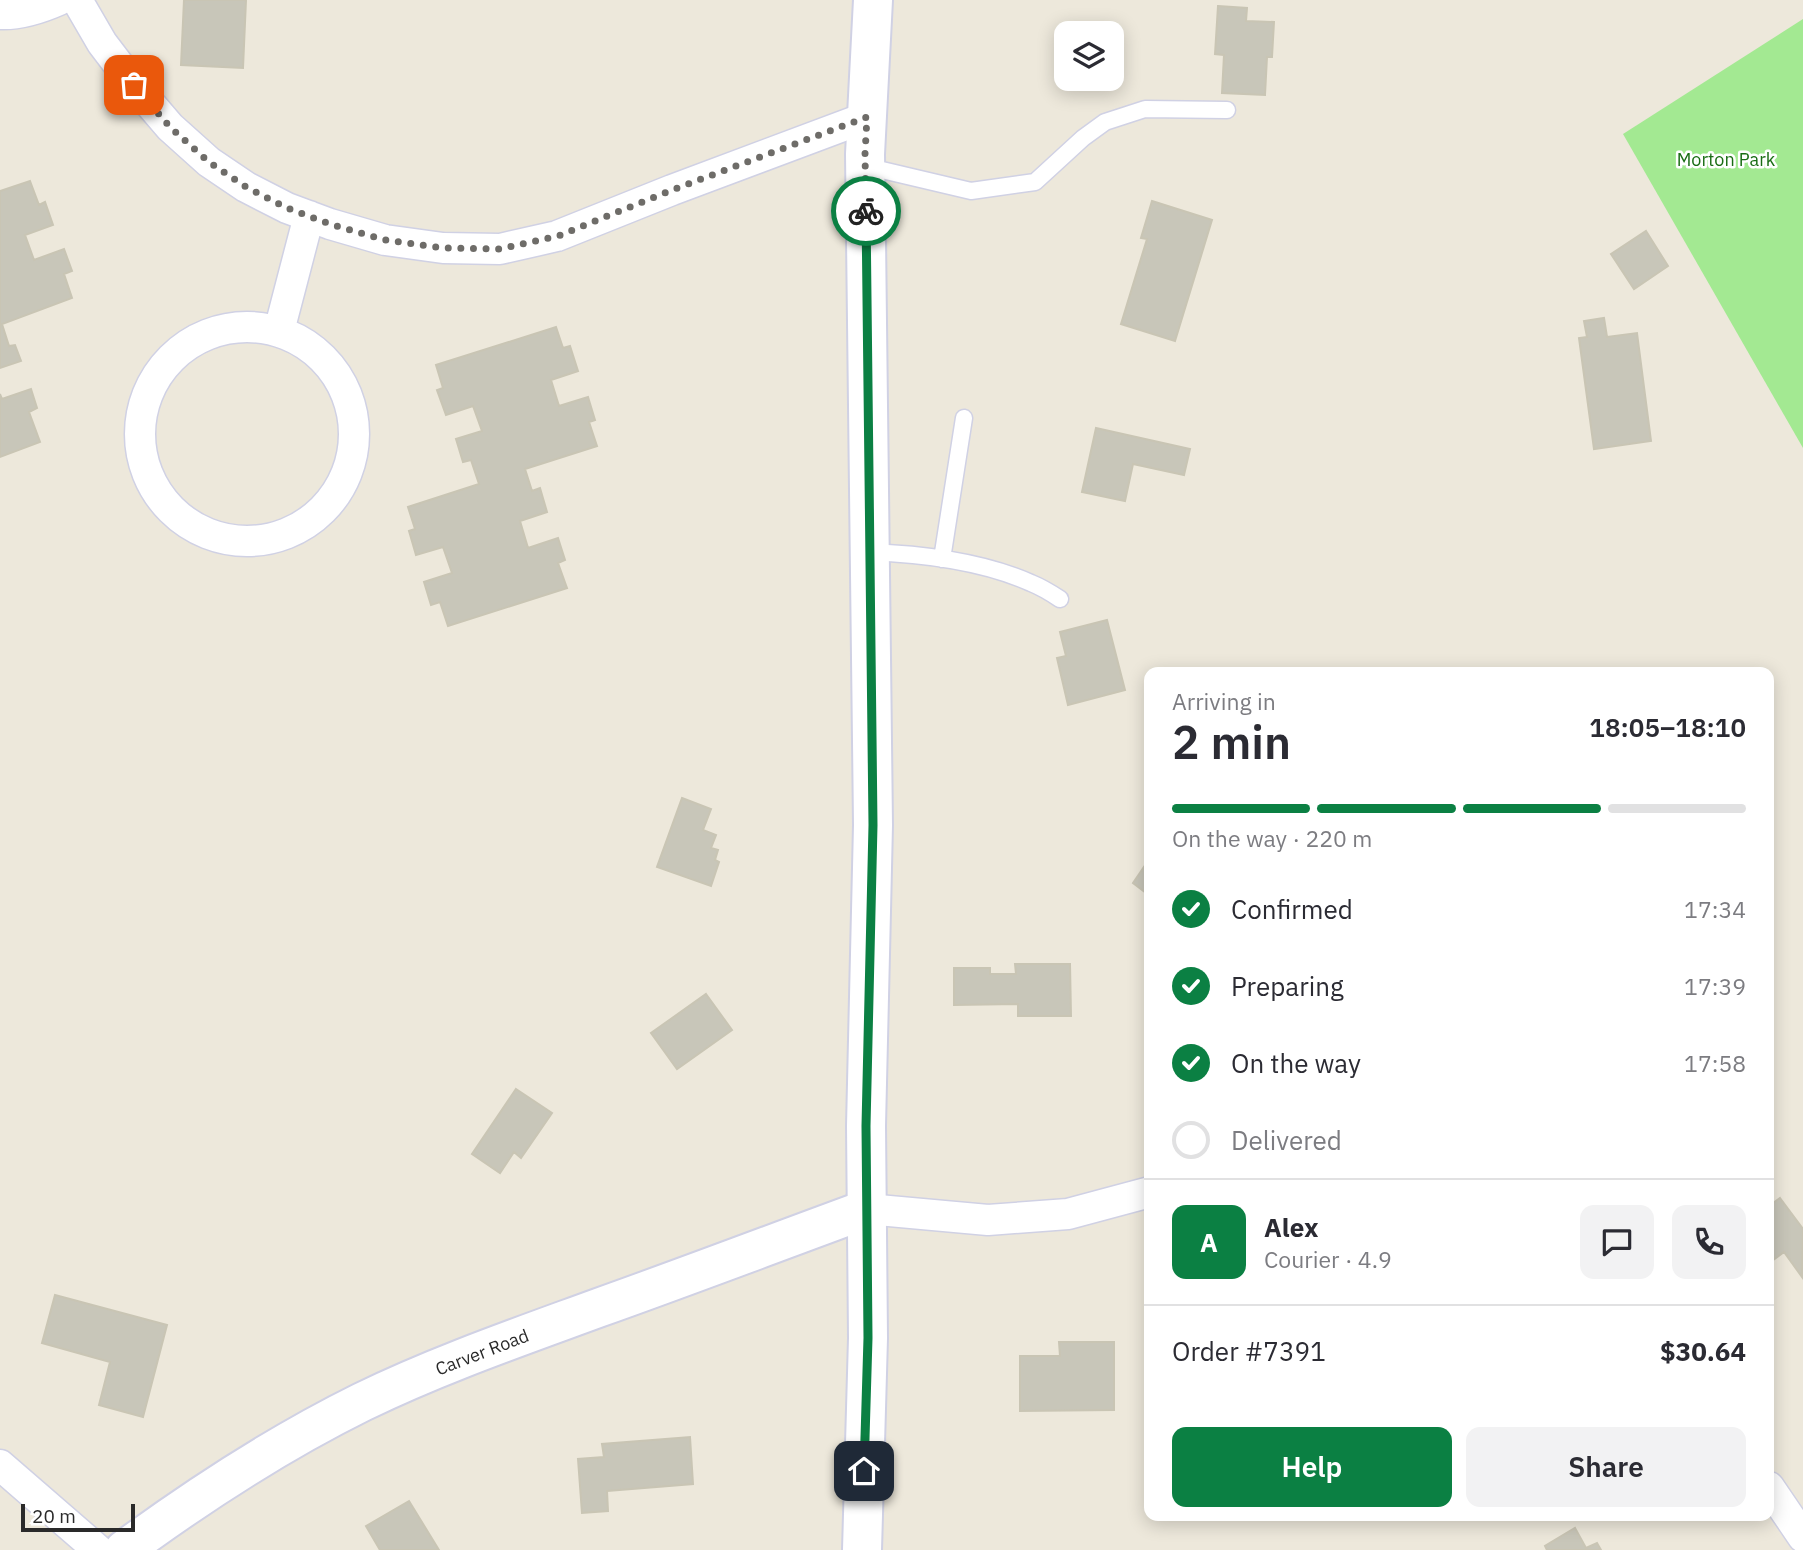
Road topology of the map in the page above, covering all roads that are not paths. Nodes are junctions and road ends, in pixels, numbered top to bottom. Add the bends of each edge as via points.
1 (59, 0) edge
2 (77, 0) edge
3 (873, 0) edge
4 (0, 14) edge
5 (1227, 110) dead end
6 (867, 117) junction
7 (865, 166) junction
8 (309, 216) junction
9 (279, 331) junction
10 (964, 418) dead end
11 (869, 552) junction
12 (942, 559) junction
13 (1060, 599) dead end
14 (1144, 1194) edge
15 (867, 1209) junction
16 (0, 1465) edge
17 (1774, 1494) edge
18 (1803, 1537) edge
19 (98, 1550) edge
20 (124, 1550) edge
21 (862, 1550) edge

1 - 4 street via 41,8
2 - 8 street via 102,43 170,127 246,187
3 - 6 main road
5 - 7 lane via 1144,109 1105,122 1035,181 971,191
6 - 7 main road
6 - 8 street via 558,236 500,249 385,240
7 - 11 main road
8 - 9 street
9 - 9 street via 324,358 340,379 355,429 344,480 311,520 288,533 236,541 211,535 187,523 157,492 141,451 143,408 162,369 195,340 236,327
10 - 12 lane
11 - 12 lane
11 - 15 main road via 873,825
12 - 13 lane via 994,570
14 - 15 street via 1068,1214 988,1220
15 - 20 main road, Carver Road via 452,1362 362,1402 233,1476
15 - 21 main road
16 - 19 street
17 - 18 street

